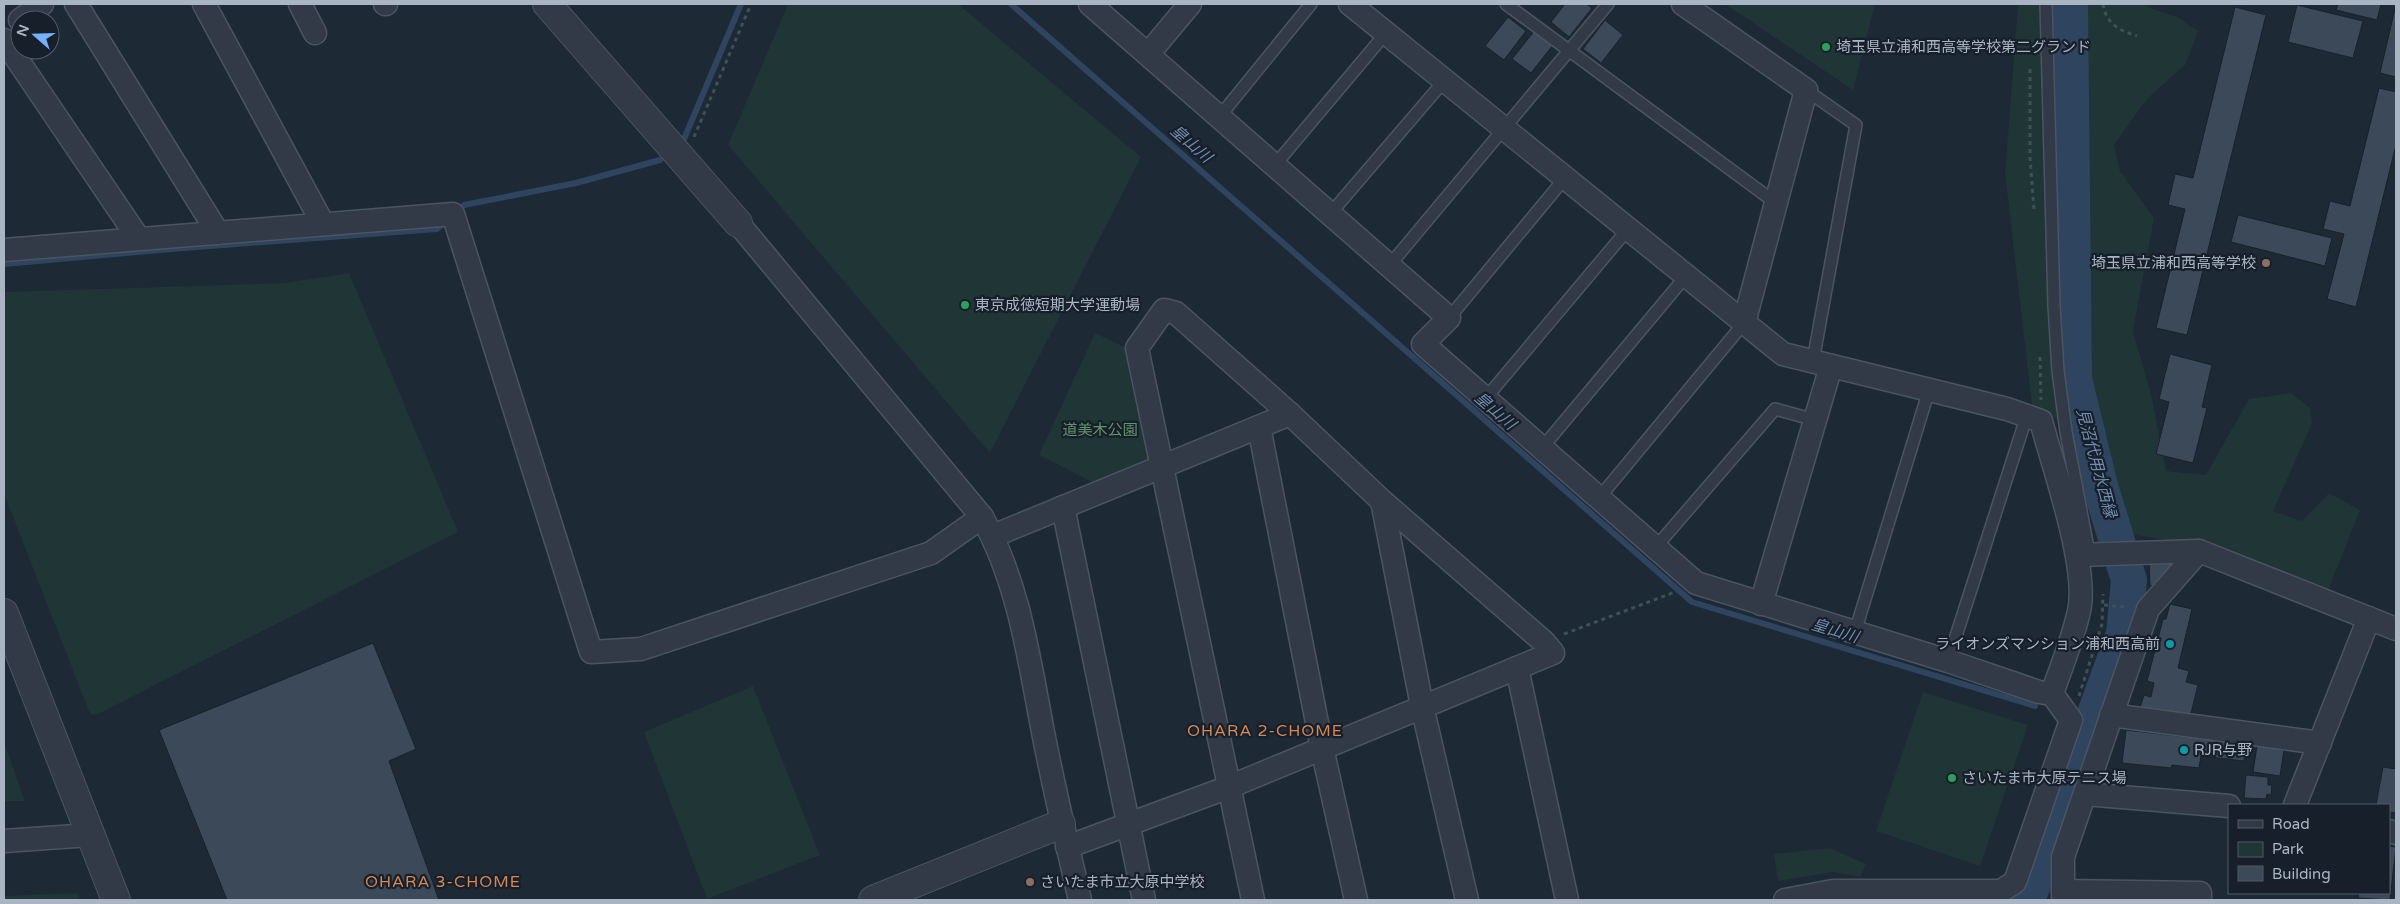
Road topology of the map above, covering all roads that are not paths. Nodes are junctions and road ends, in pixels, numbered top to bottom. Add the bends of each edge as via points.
1 (76, 4) edge
2 (204, 4) edge
3 (300, 4) edge
4 (547, 4) edge
5 (1090, 4) edge
6 (1190, 4) edge
7 (1311, 4) edge
8 (1350, 4) edge
9 (1506, 4) edge
10 (1608, 4) edge
11 (1684, 4) edge
12 (2046, 4) edge
13 (315, 33) dead end
14 (1386, 33) junction
15 (4, 40) edge
16 (1569, 50) junction
17 (1149, 53) junction
18 (1445, 80) junction
19 (1806, 90) junction
20 (1220, 116) junction
21 (1504, 128) junction
22 (1274, 165) junction
23 (1565, 178) junction
24 (1776, 203) junction
25 (1330, 214) junction
26 (738, 223) joint
27 (323, 224) junction
28 (1628, 229) junction
29 (218, 233) junction
30 (139, 239) junction
31 (4, 250) edge
32 (1389, 266) junction
33 (1686, 276) junction
34 (1449, 318) junction
35 (1744, 323) junction
36 (1822, 363) junction
37 (1929, 390) junction
38 (1485, 398) junction
39 (1290, 414) junction
40 (2027, 415) junction
41 (1815, 420) junction
42 (1259, 427) junction
43 (1542, 448) junction
44 (1162, 467) junction
45 (1598, 498) junction
46 (1382, 501) junction
47 (1063, 507) junction
48 (988, 526) junction
49 (1655, 548) junction
50 (2199, 551) junction
51 (2087, 554) junction
52 (1761, 604) junction
53 (4, 613) edge
54 (2369, 618) junction
55 (2396, 629) edge
56 (1855, 632) junction
57 (1948, 661) junction
58 (1517, 668) junction
59 (2052, 694) junction
60 (1422, 706) junction
61 (2111, 716) junction
62 (2320, 743) junction
63 (1322, 748) junction
64 (1229, 787) junction
65 (2084, 794) junction
66 (2295, 804) edge
67 (2228, 806) edge
68 (1127, 824) junction
69 (90, 835) junction
70 (1064, 835) junction
71 (4, 841) edge
72 (2063, 895) edge
73 (116, 900) edge
74 (873, 900) edge
75 (1080, 900) edge
76 (1144, 900) edge
77 (1253, 900) edge
78 (1356, 900) edge
79 (1467, 900) edge
80 (1567, 900) edge
81 (1785, 900) edge
82 (2200, 900) edge

1 - 29 street
2 - 27 street
3 - 13 street
4 - 26 street
5 - 17 street
6 - 17 street
7 - 20 lane
8 - 14 street
9 - 16 lane
10 - 16 lane
11 - 19 street
12 - 51 lane via 2057,352 2066,432
14 - 18 street
14 - 22 lane
15 - 30 street
16 - 21 lane
16 - 24 lane
17 - 20 street
18 - 21 street
18 - 25 lane
19 - 24 street
19 - 36 lane via 1856,125
20 - 22 street
21 - 23 street
21 - 32 lane
22 - 25 street
23 - 28 street
23 - 34 lane
24 - 35 street
25 - 32 street
26 - 48 street
27 - 29 street
27 - 48 street via 452,214 591,652 641,649 931,553
28 - 33 street
28 - 38 lane
29 - 30 street
30 - 31 street
32 - 34 street
33 - 35 street
33 - 43 lane
34 - 38 street via 1423,344
35 - 36 street via 1783,354
35 - 45 lane
36 - 37 street
36 - 41 street
37 - 40 street
37 - 56 lane
38 - 43 street
39 - 42 street
39 - 44 street via 1176,313 1164,310 1137,348
39 - 46 street
40 - 51 street via 2042,421
40 - 57 lane
41 - 49 lane via 1775,408
41 - 52 street
42 - 44 street
42 - 63 street
43 - 45 street
44 - 47 street
44 - 64 street
45 - 49 street
46 - 58 street via 1553,653
46 - 60 street
47 - 48 street
47 - 68 street
48 - 70 street via 1006,565 1025,637
49 - 52 street via 1696,583
50 - 51 street
50 - 54 street
50 - 61 street via 2148,609
51 - 59 street via 2080,609
52 - 56 street
53 - 69 street
54 - 55 street
54 - 62 street
56 - 57 street
57 - 59 street
58 - 60 street
58 - 80 street
59 - 81 street via 2071,720 2015,882 2001,891 1834,891
60 - 63 street
60 - 79 street
61 - 62 street
61 - 65 street
62 - 66 street
63 - 64 street
63 - 78 street
64 - 68 street
64 - 77 street
65 - 67 street
65 - 72 street via 2063,857
68 - 70 street
68 - 76 street
69 - 71 street
69 - 73 street
70 - 74 street
70 - 75 street
72 - 82 street via 2200,893

